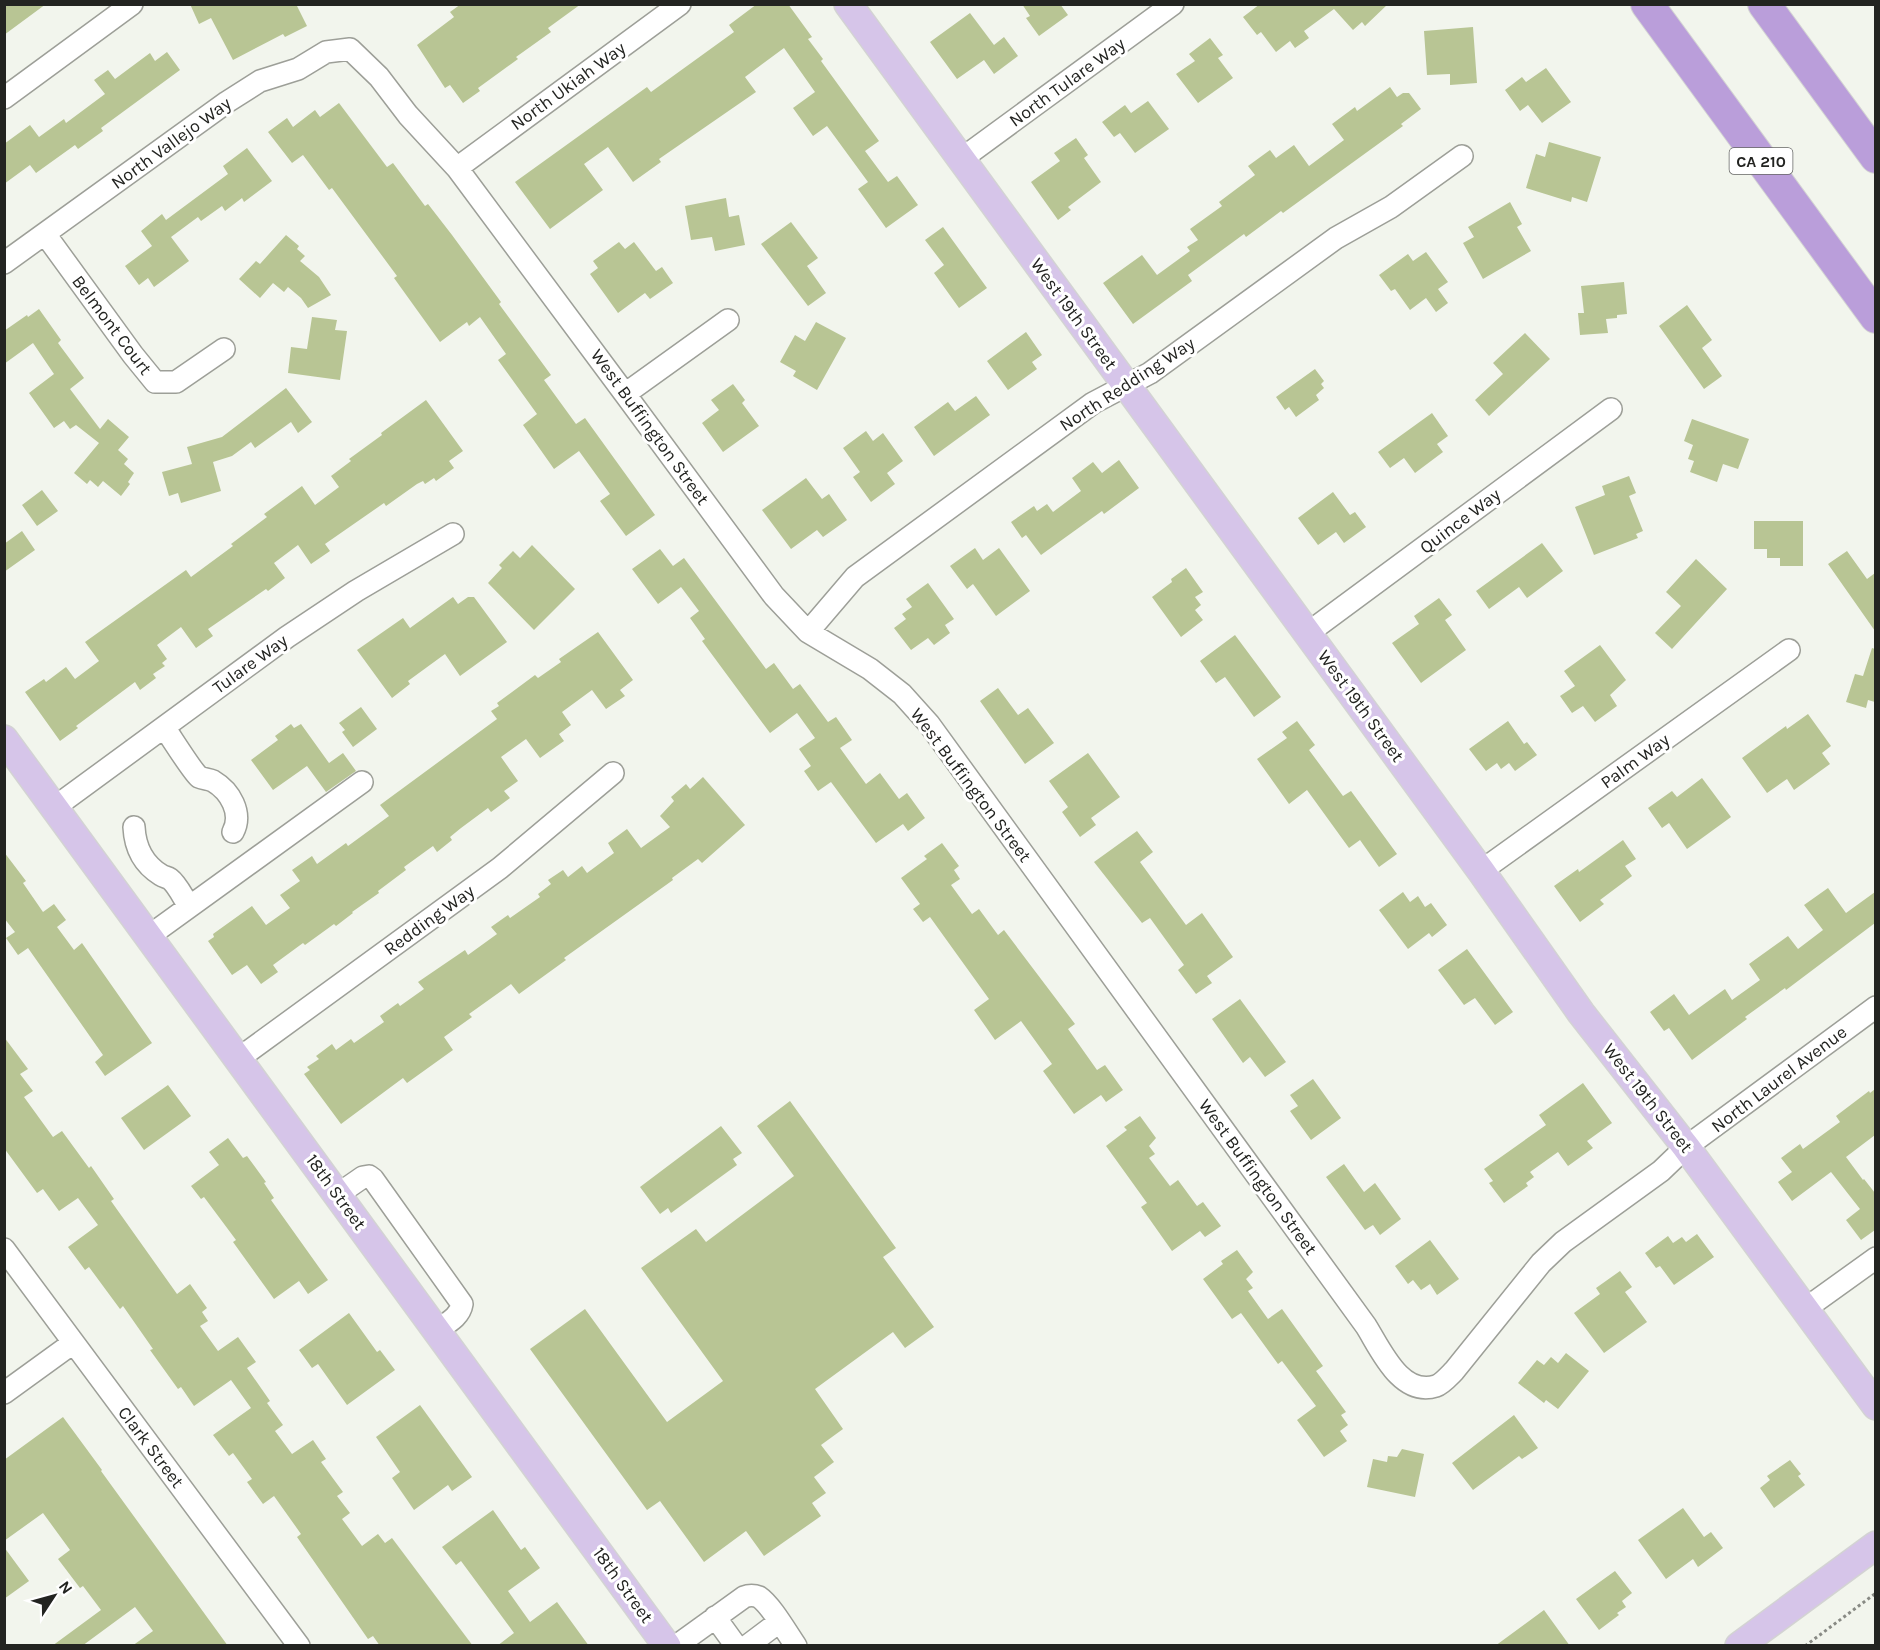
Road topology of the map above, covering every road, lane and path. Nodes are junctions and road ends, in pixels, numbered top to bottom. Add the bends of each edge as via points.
1 (132, 4) edge
2 (680, 4) edge
3 (848, 4) edge
4 (1173, 4) edge
5 (1647, 4) edge
6 (1764, 4) edge
7 (350, 49) joint
8 (4, 98) edge
9 (1462, 156) dead end
10 (1875, 157) edge
11 (960, 160) junction
12 (457, 168) junction
13 (45, 234) junction
14 (4, 263) edge
15 (1875, 316) edge
16 (728, 321) dead end
17 (224, 349) dead end
18 (1127, 386) junction
19 (625, 393) junction
20 (1611, 409) dead end
21 (453, 534) dead end
22 (808, 632) junction
23 (1308, 633) junction
24 (1789, 650) dead end
25 (164, 727) junction
26 (4, 739) edge
27 (613, 773) dead end
28 (362, 782) dead end
29 (55, 807) junction
30 (134, 827) dead end
31 (233, 831) dead end
32 (1482, 872) junction
33 (189, 906) junction
34 (149, 936) junction
35 (1875, 1007) edge
36 (238, 1059) junction
37 (1686, 1147) junction
38 (338, 1195) junction
39 (4, 1249) edge
40 (1875, 1258) edge
41 (1805, 1309) junction
42 (437, 1330) junction
43 (73, 1342) junction
44 (1420, 1388) joint
45 (4, 1393) edge
46 (1875, 1406) edge
47 (1875, 1545) edge
48 (1875, 1593) edge
49 (715, 1617) junction
50 (778, 1622) junction
51 (299, 1646) edge
52 (667, 1646) edge
53 (676, 1646) edge
54 (736, 1646) edge
55 (747, 1646) edge
56 (796, 1646) edge
57 (1739, 1646) edge
58 (1805, 1646) edge

1 - 8 street
2 - 12 street, North Ukiah Way
3 - 11 main road, West 19th Street
4 - 11 street, North Tulare Way
5 - 15 highway, CA 210
6 - 10 highway
7 - 12 street, West Buffington Street
7 - 13 street, North Vallejo Way via 326,52 298,69 261,81
9 - 18 street, North Redding Way via 1391,207 1336,238
11 - 18 main road, West 19th Street
12 - 19 street, West Buffington Street
13 - 14 street, North Vallejo Way
13 - 17 street, Belmont Court via 155,382 176,382
16 - 19 street
18 - 22 street, North Redding Way via 1093,403 855,577
18 - 23 main road, West 19th Street
19 - 22 street, West Buffington Street via 774,596
20 - 23 street, Quince Way
21 - 25 street, Tulare Way via 287,637
22 - 44 street, West Buffington Street via 870,669 902,694 929,724 1390,1364 1404,1381
23 - 32 main road, West 19th Street
24 - 32 street, Palm Way
25 - 29 street, Tulare Way
25 - 31 street via 200,777 211,780 228,794 236,811
26 - 29 main road, 18th Street
27 - 36 street, Redding Way via 500,868
28 - 33 street
29 - 34 main road, 18th Street
30 - 33 street via 143,858 170,879
32 - 37 main road, West 19th Street via 1581,1013
33 - 34 street
34 - 36 main road, 18th Street
35 - 37 street, North Laurel Avenue
36 - 38 main road, 18th Street
37 - 41 main road, West 19th Street
37 - 44 street, North Laurel Avenue via 1661,1171 1563,1242 1541,1263 1454,1371 1437,1386
38 - 42 main road, 18th Street
38 - 42 street via 363,1177 373,1179 462,1304 457,1316
39 - 43 street, Clark Street
40 - 41 street
41 - 46 main road, West 19th Street
42 - 52 main road, 18th Street
43 - 45 street
43 - 51 street, Clark Street
47 - 57 main road
48 - 58 path
49 - 50 street via 750,1595 765,1602
49 - 53 street
49 - 54 street
50 - 55 street
50 - 56 street

